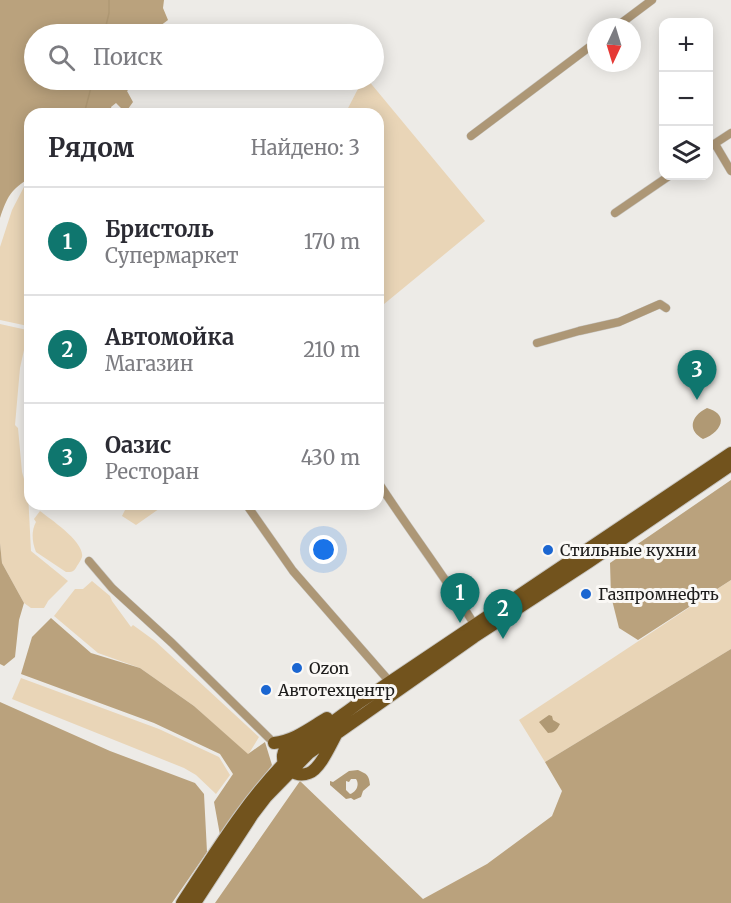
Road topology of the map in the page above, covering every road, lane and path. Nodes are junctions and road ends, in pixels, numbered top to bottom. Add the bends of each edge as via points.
1 (652, 0) edge
2 (628, 18) edge
3 (587, 49) edge
4 (731, 133) edge
5 (471, 136) dead end
6 (713, 145) edge
7 (713, 147) edge
8 (731, 171) edge
9 (663, 180) edge
10 (615, 213) dead end
11 (666, 308) dead end
12 (537, 343) dead end
13 (731, 453) edge
14 (731, 465) edge
15 (384, 491) edge
16 (250, 510) edge
17 (89, 561) dead end
18 (474, 624) junction
19 (390, 682) junction
20 (360, 702) junction
21 (293, 738) junction
22 (274, 743) junction
23 (287, 767) junction
24 (270, 779) junction
25 (182, 903) edge
26 (195, 903) edge

1 - 2 street
3 - 5 street
4 - 6 street
7 - 8 street
9 - 10 street
11 - 12 street via 660,304 619,322
13 - 18 main road
14 - 23 main road via 339,731 309,773 299,774
15 - 18 street
16 - 19 street via 293,571
17 - 22 street via 112,588
18 - 19 main road
19 - 20 main road
20 - 21 main road
20 - 23 main road via 303,746
21 - 22 main road
21 - 23 main road via 283,755
22 - 23 main road
22 - 24 main road via 276,764
23 - 24 main road
23 - 26 main road
24 - 25 main road via 245,809

